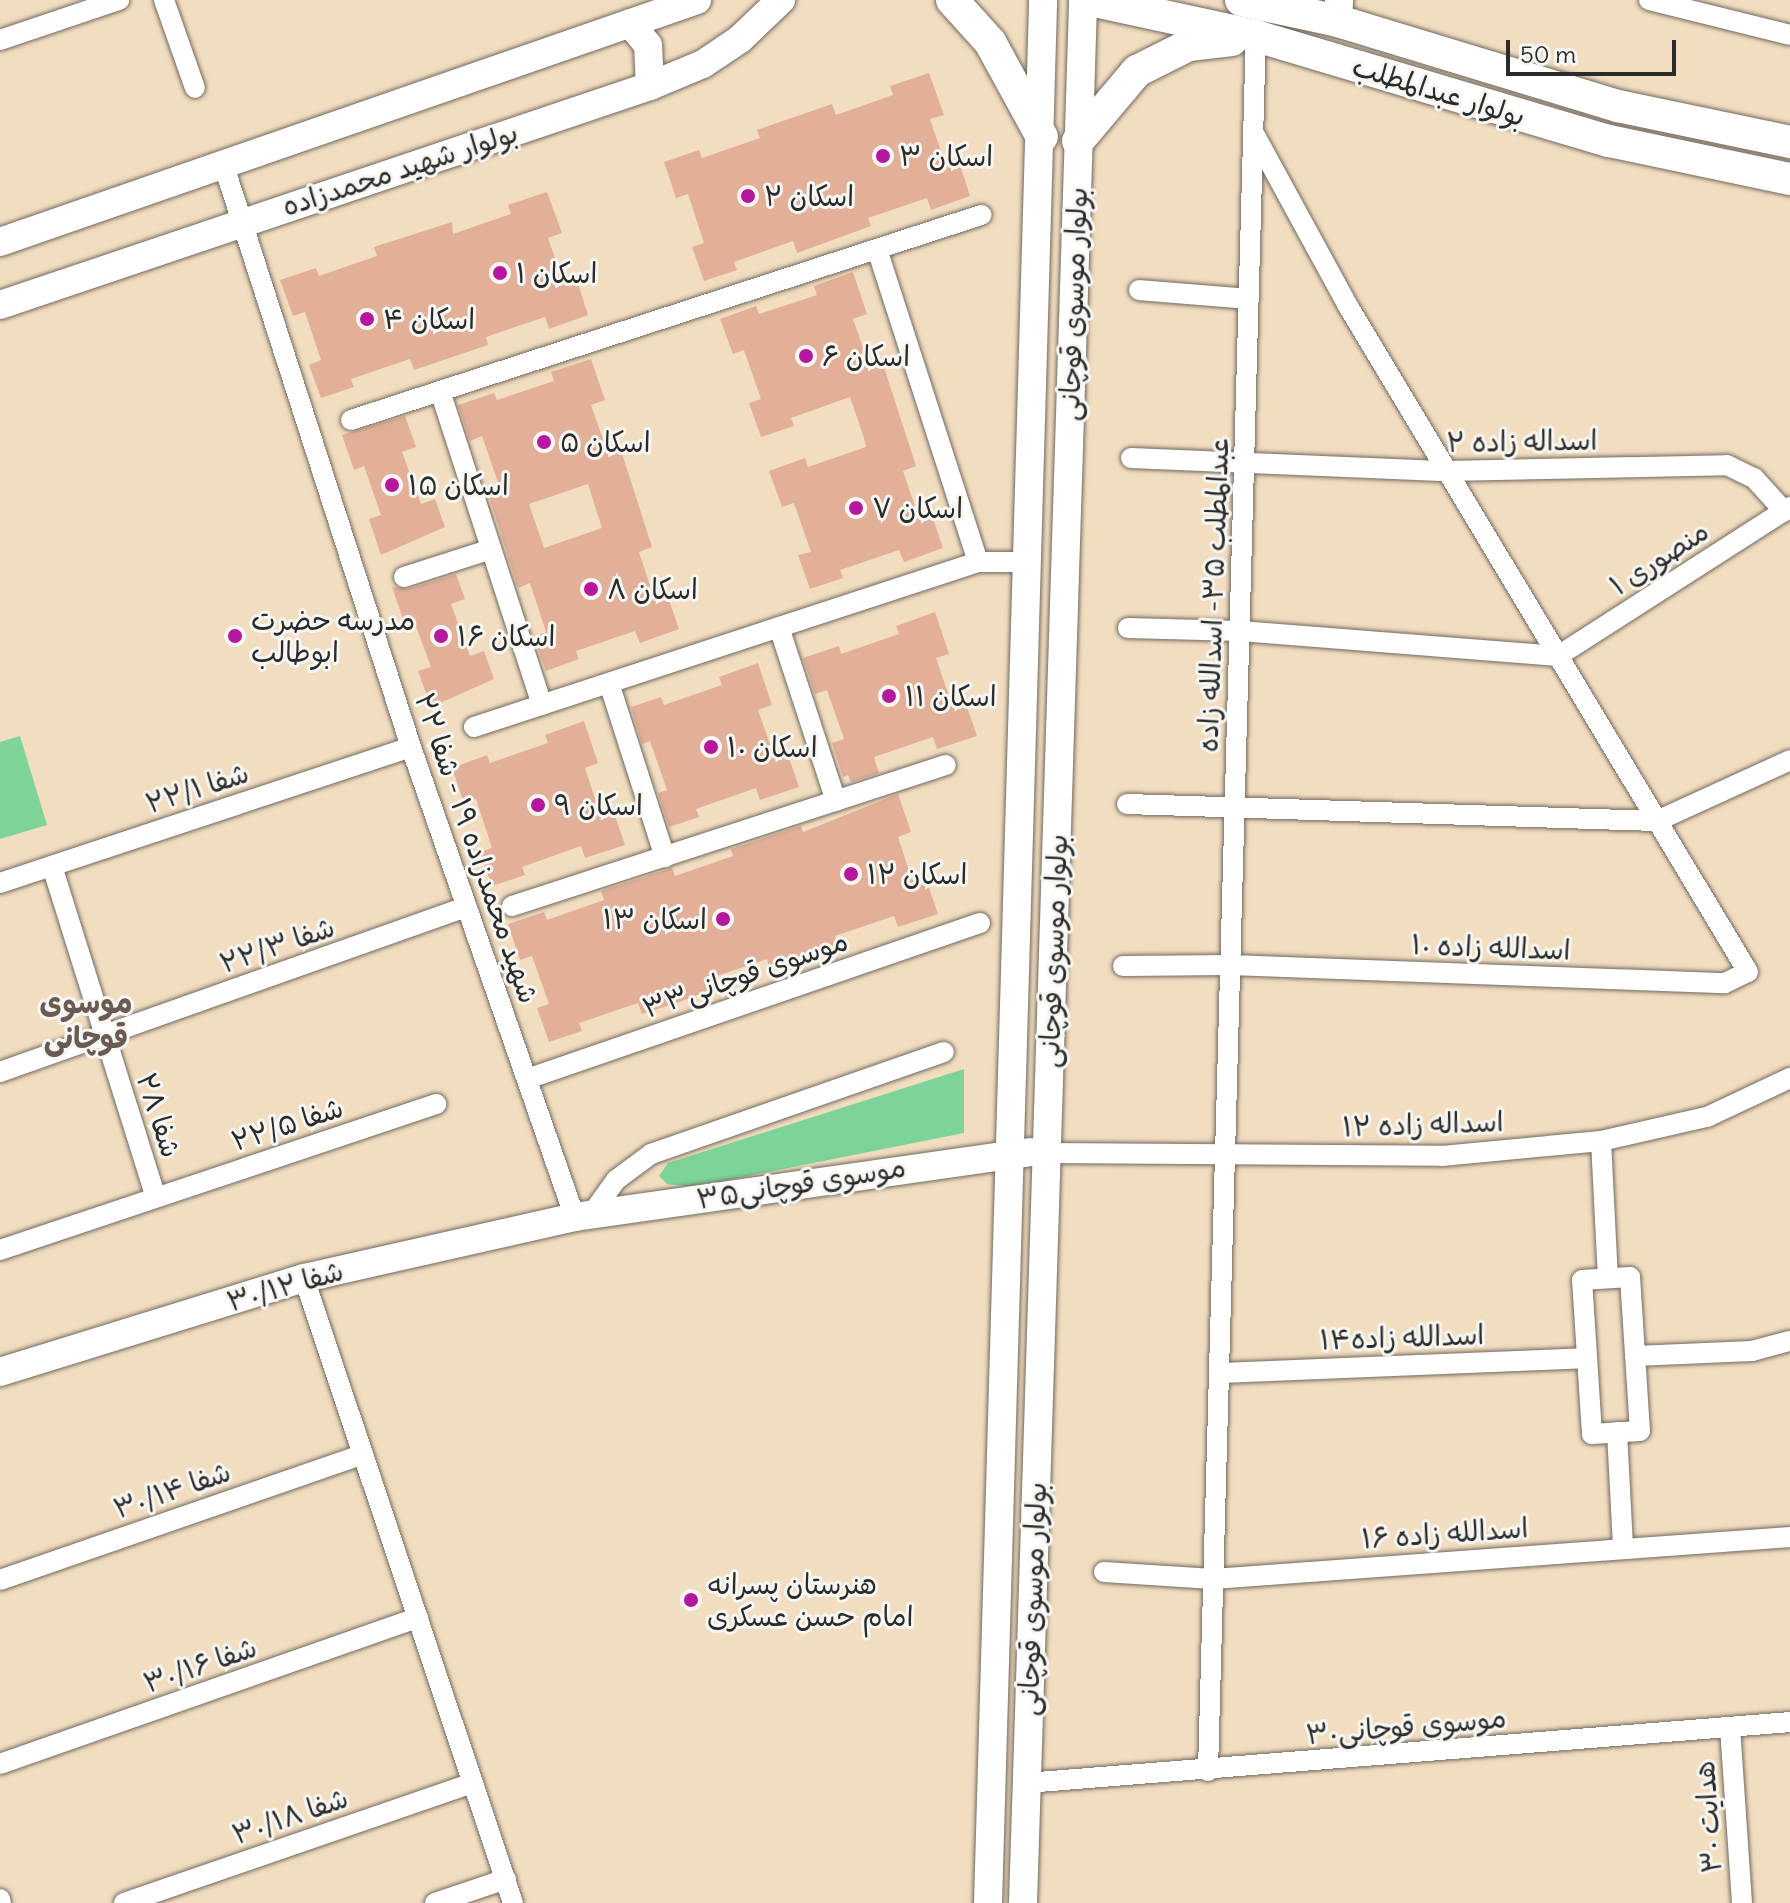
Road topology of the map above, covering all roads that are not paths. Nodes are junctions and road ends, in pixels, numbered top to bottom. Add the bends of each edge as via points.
1 (119, 0) edge
2 (164, 0) edge
3 (697, 0) edge
4 (781, 0) edge
5 (952, 0) edge
6 (1043, 0) edge
7 (1083, 0) edge
8 (1090, 0) edge
9 (1649, 0) edge
10 (1249, 1) edge
11 (1339, 10) edge
12 (630, 23) junction
13 (1790, 35) edge
14 (1256, 36) junction
15 (0, 40) edge
16 (650, 86) junction
17 (195, 88) dead end
18 (1253, 132) junction
19 (1042, 137) junction
20 (1078, 141) junction
21 (1790, 142) edge
22 (224, 166) junction
23 (1790, 179) edge
24 (981, 215) dead end
25 (243, 221) junction
26 (0, 242) edge
27 (877, 249) junction
28 (1139, 290) dead end
29 (1249, 299) junction
30 (0, 305) edge
31 (1036, 320) junction
32 (1073, 324) junction
33 (440, 391) junction
34 (351, 420) dead end
35 (1131, 458) dead end
36 (1244, 463) junction
37 (1447, 471) junction
38 (1787, 509) edge
39 (491, 549) junction
40 (978, 562) junction
41 (1029, 562) junction
42 (404, 577) dead end
43 (779, 627) junction
44 (1128, 628) dead end
45 (1240, 631) junction
46 (1558, 656) junction
47 (609, 683) junction
48 (542, 705) junction
49 (474, 727) dead end
50 (411, 747) junction
51 (1790, 760) edge
52 (946, 765) dead end
53 (836, 801) junction
54 (1127, 804) dead end
55 (1235, 804) junction
56 (1657, 821) junction
57 (665, 857) junction
58 (52, 866) junction
59 (0, 883) edge
60 (512, 906) dead end
61 (467, 907) junction
62 (980, 923) dead end
63 (1230, 965) junction
64 (1123, 966) dead end
65 (104, 1035) junction
66 (944, 1052) dead end
67 (0, 1072) edge
68 (1790, 1078) edge
69 (527, 1079) junction
70 (436, 1104) dead end
71 (1601, 1141) junction
72 (1011, 1151) junction
73 (1047, 1153) junction
74 (1225, 1156) junction
75 (156, 1197) junction
76 (583, 1216) junction
77 (0, 1250) edge
78 (304, 1278) junction
79 (1608, 1278) junction
80 (1790, 1341) edge
81 (1635, 1356) junction
82 (1587, 1358) junction
83 (0, 1372) edge
84 (1219, 1373) junction
85 (1617, 1432) junction
86 (363, 1454) junction
87 (1790, 1537) edge
88 (1623, 1547) junction
89 (1104, 1572) dead end
90 (1213, 1579) junction
91 (0, 1580) edge
92 (418, 1618) junction
93 (1789, 1722) edge
94 (1730, 1727) junction
95 (0, 1764) edge
96 (1208, 1771) junction
97 (473, 1783) junction
98 (1026, 1783) junction
99 (506, 1879) junction
100 (124, 1903) edge
101 (435, 1903) edge
102 (513, 1903) edge
103 (988, 1903) edge
104 (1023, 1903) edge
105 (1742, 1903) edge

1 - 15 street
2 - 17 street
3 - 12 street, بولوار شهید محمدزاده
4 - 16 street, بولوار شهید محمدزاده via 740,39 703,64
5 - 19 main road via 990,42
6 - 19 street, بولوار موسوی قوچانی
7 - 20 street, بولوار موسوی قوچانی
8 - 14 main road, بولوار عبدالمطلب
9 - 13 street
10 - 11 main road, بولوار عبدالمطلب
11 - 21 main road, بولوار عبدالمطلب via 1618,106
12 - 16 street via 648,45
12 - 22 street, بولوار شهید محمدزاده
14 - 18 street, عبدالمطلب ۳۵- اسدالله زاده
14 - 20 main road via 1189,45 1137,71
14 - 23 main road, بولوار عبدالمطلب via 1609,141
16 - 25 street, بولوار شهید محمدزاده
18 - 29 street, عبدالمطلب ۳۵- اسدالله زاده
18 - 37 street
19 - 31 street, بولوار موسوی قوچانی
20 - 32 street, بولوار موسوی قوچانی
22 - 25 street, شهید محمدزاده ۱۹ - شفا ۲۲
22 - 26 street, بولوار شهید محمدزاده
24 - 27 street
25 - 30 street, بولوار شهید محمدزاده
25 - 50 street, شهید محمدزاده ۱۹ - شفا ۲۲
27 - 33 street
27 - 40 street
28 - 29 street
29 - 36 street, عبدالمطلب ۳۵- اسدالله زاده
31 - 32 street
31 - 41 street, بولوار موسوی قوچانی
32 - 73 street, بولوار موسوی قوچانی
33 - 34 street
33 - 39 street
35 - 36 street, اسداله زاده ۲
36 - 37 street, اسداله زاده ۲
36 - 45 street, عبدالمطلب ۳۵- اسدالله زاده
37 - 38 street, اسداله زاده ۲ via 1727,465 1754,478
37 - 46 street
38 - 46 street, منصوری ۱
39 - 42 street
39 - 48 street
40 - 41 street
40 - 43 street
41 - 72 street, بولوار موسوی قوچانی
43 - 47 street
43 - 53 street
44 - 45 street
45 - 46 street
45 - 55 street, عبدالمطلب ۳۵- اسدالله زاده
46 - 56 street
47 - 48 street
47 - 57 street
48 - 49 street
50 - 58 street, ۲۲/۱ شفا
50 - 61 street, شهید محمدزاده ۱۹ - شفا ۲۲
51 - 56 street
52 - 53 street
53 - 57 street
54 - 55 street
55 - 56 street
55 - 63 street, عبدالمطلب ۳۵- اسدالله زاده
56 - 63 street, اسدالله زاده ۱۰ via 1748,972 1725,983
57 - 60 street
58 - 59 street, ۲۲/۱ شفا
58 - 65 street, شفا ۲۸
61 - 65 street, شفا ۲۲/۳
61 - 69 street, شهید محمدزاده ۱۹ - شفا ۲۲
62 - 69 street, موسوی قوچانی۳۳
63 - 64 street, اسدالله زاده ۱۰
63 - 74 street, عبدالمطلب ۳۵- اسدالله زاده
65 - 67 street, شفا ۲۲/۳
65 - 75 street, شفا ۲۸
66 - 76 street, موسوی قوچانی۳۵ via 651,1154 616,1180
68 - 71 street, اسداله زاده ۱۲ via 1707,1117
69 - 76 street, شهید محمدزاده ۱۹ - شفا ۲۲
70 - 75 street, شفا ۲۲/۵
71 - 74 street, اسداله زاده ۱۲ via 1442,1156
71 - 79 street
72 - 73 street, موسوی قوچانی۳۵
72 - 76 street, موسوی قوچانی۳۵
72 - 103 street, بولوار موسوی قوچانی
73 - 74 street, اسداله زاده ۱۲
73 - 98 street, بولوار موسوی قوچانی
74 - 84 street, عبدالمطلب ۳۵- اسدالله زاده
75 - 77 street, شفا ۲۲/۵
76 - 78 street, شفا ۳۰/۱۲
78 - 83 street, شفا ۳۰/۱۲
78 - 86 street
79 - 81 street via 1630,1277
79 - 82 street via 1582,1280
80 - 81 street via 1752,1351
81 - 85 street via 1640,1431
82 - 84 street, اسدالله زاده۱۴
82 - 85 street via 1592,1434
84 - 90 street, عبدالمطلب ۳۵- اسدالله زاده
85 - 88 street
86 - 91 street, شفا ۳۰/۱۴
86 - 92 street
87 - 88 street, اسدالله زاده ۱۶
88 - 90 street, اسدالله زاده ۱۶
89 - 90 street, اسدالله زاده ۱۶
90 - 96 street, عبدالمطلب ۳۵- اسدالله زاده
92 - 95 street, شفا ۳۰/۱۶
92 - 97 street
93 - 94 street, موسوی قوچانی۳۰
94 - 96 street, موسوی قوچانی۳۰
94 - 105 street, هدایت ۳۰
96 - 98 street, موسوی قوچانی۳۰
97 - 99 street
97 - 100 street, شفا ۳۰/۱۸
98 - 104 street, بولوار موسوی قوچانی
99 - 101 street
99 - 102 street

